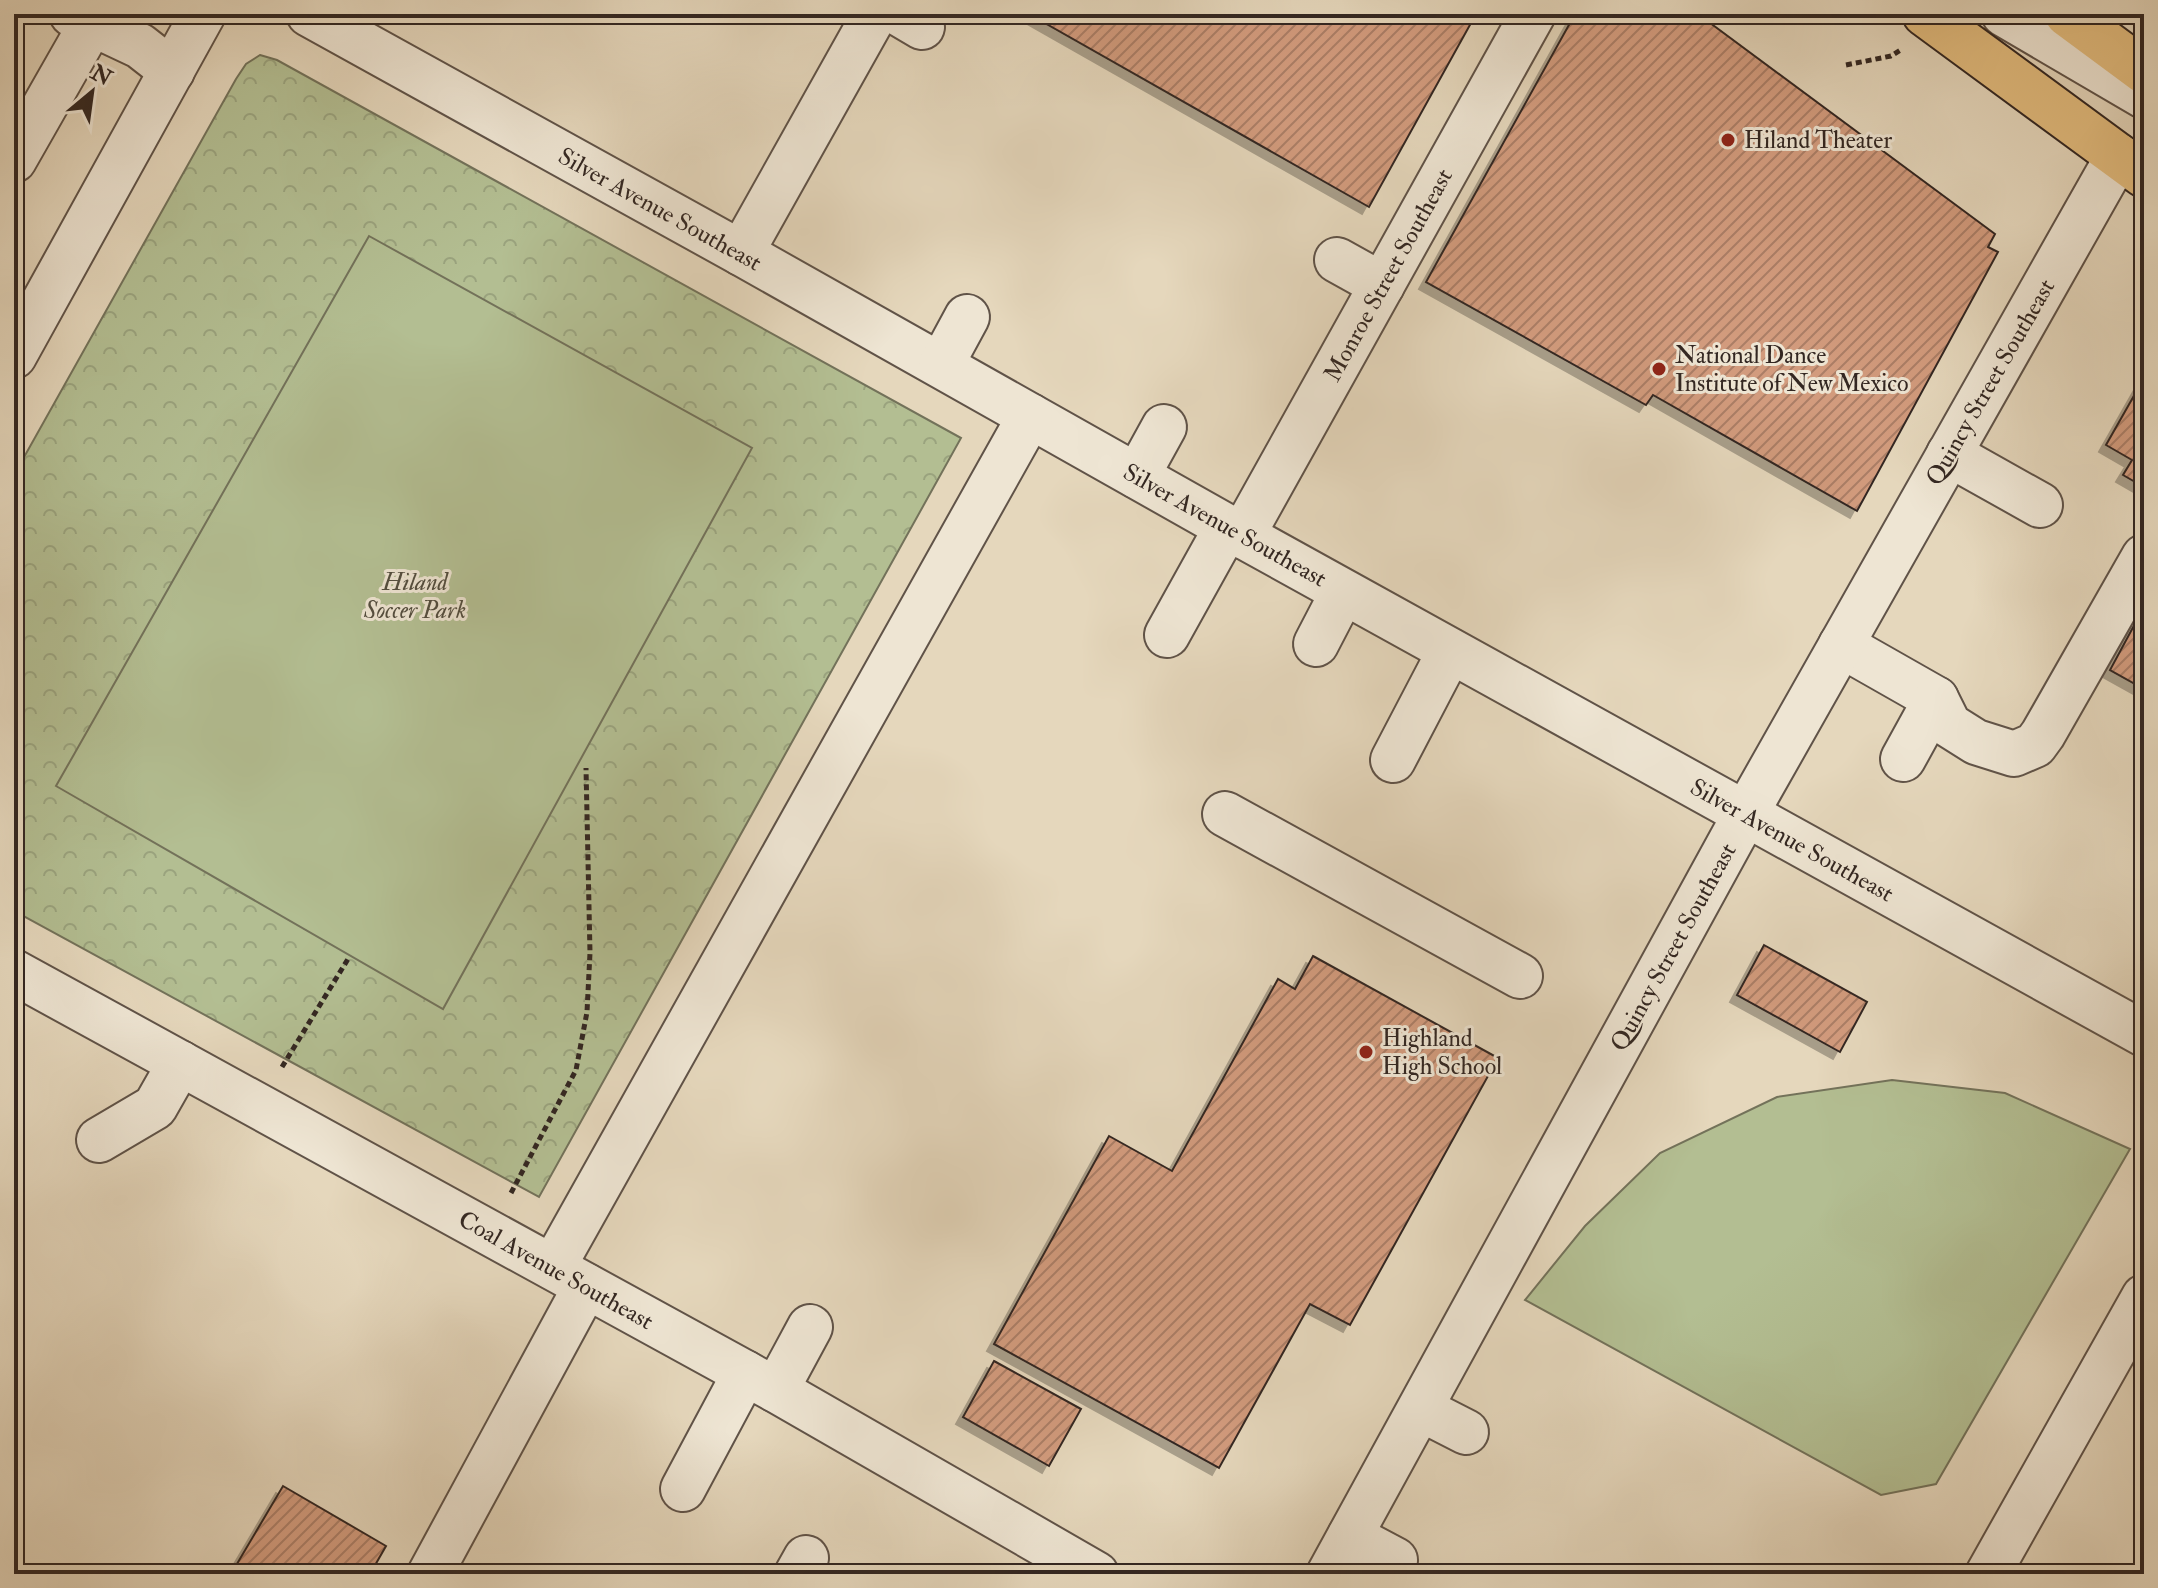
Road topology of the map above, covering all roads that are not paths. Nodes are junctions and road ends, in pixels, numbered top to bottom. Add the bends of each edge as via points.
1 (203, 14) edge
2 (309, 14) edge
3 (875, 14) edge
4 (1533, 14) edge
5 (1925, 14) edge
6 (2004, 14) edge
7 (2067, 14) edge
8 (82, 18) edge
9 (172, 71) junction
10 (2144, 71) edge
11 (2144, 96) edge
12 (14, 160) edge
13 (2131, 166) edge
14 (741, 253) junction
15 (1337, 260) dead end
16 (1382, 285) junction
17 (967, 317) dead end
18 (18, 341) edge
19 (941, 365) junction
20 (1030, 416) junction
21 (1164, 427) dead end
22 (1949, 454) junction
23 (1137, 476) junction
24 (2040, 505) dead end
25 (1235, 532) junction
26 (2144, 557) edge
27 (1343, 592) junction
28 (1167, 635) dead end
29 (1316, 644) dead end
30 (1841, 645) junction
31 (1450, 651) junction
32 (1936, 699) junction
33 (1903, 759) dead end
34 (1393, 760) dead end
35 (1225, 814) dead end
36 (1745, 815) junction
37 (14, 972) edge
38 (1520, 976) dead end
39 (2144, 1034) edge
40 (180, 1063) junction
41 (99, 1140) dead end
42 (569, 1276) junction
43 (2144, 1297) edge
44 (810, 1327) dead end
45 (760, 1382) junction
46 (1421, 1409) junction
47 (1466, 1432) dead end
48 (683, 1489) dead end
49 (1350, 1536) junction
50 (1395, 1560) dead end
51 (430, 1574) edge
52 (1096, 1574) edge
53 (1329, 1574) edge
54 (1988, 1574) edge

1 - 9 street
2 - 14 street, Silver Avenue Southeast
3 - 14 street
4 - 16 street, Monroe Street Southeast
5 - 13 main road
6 - 11 street
7 - 10 main road
8 - 9 street via 140,46
8 - 12 street
9 - 18 street
13 - 22 street, Quincy Street Southeast
14 - 19 street, Silver Avenue Southeast
15 - 16 street
16 - 25 street, Monroe Street Southeast
17 - 19 street
19 - 20 street, Silver Avenue Southeast
20 - 23 street, Silver Avenue Southeast
20 - 42 street
21 - 23 street
22 - 24 street
22 - 30 street, Quincy Street Southeast
23 - 25 street, Silver Avenue Southeast
25 - 27 street, Silver Avenue Southeast
25 - 28 street, Monroe Street Southeast
26 - 32 street via 2035,745 2014,754 1976,742 1949,725
27 - 29 street
27 - 31 street, Silver Avenue Southeast
30 - 32 street
30 - 36 street, Quincy Street Southeast
31 - 34 street
31 - 36 street, Silver Avenue Southeast
32 - 33 street
35 - 38 street
36 - 39 street, Silver Avenue Southeast
36 - 46 street, Quincy Street Southeast
37 - 40 street, Coal Avenue Southeast
40 - 41 street via 155,1107
40 - 42 street, Coal Avenue Southeast
42 - 45 street, Coal Avenue Southeast
42 - 51 street
43 - 54 street
44 - 45 street
45 - 48 street
45 - 52 street, Coal Avenue Southeast
46 - 47 street
46 - 49 street, Quincy Street Southeast
49 - 50 street
49 - 53 street, Quincy Street Southeast

